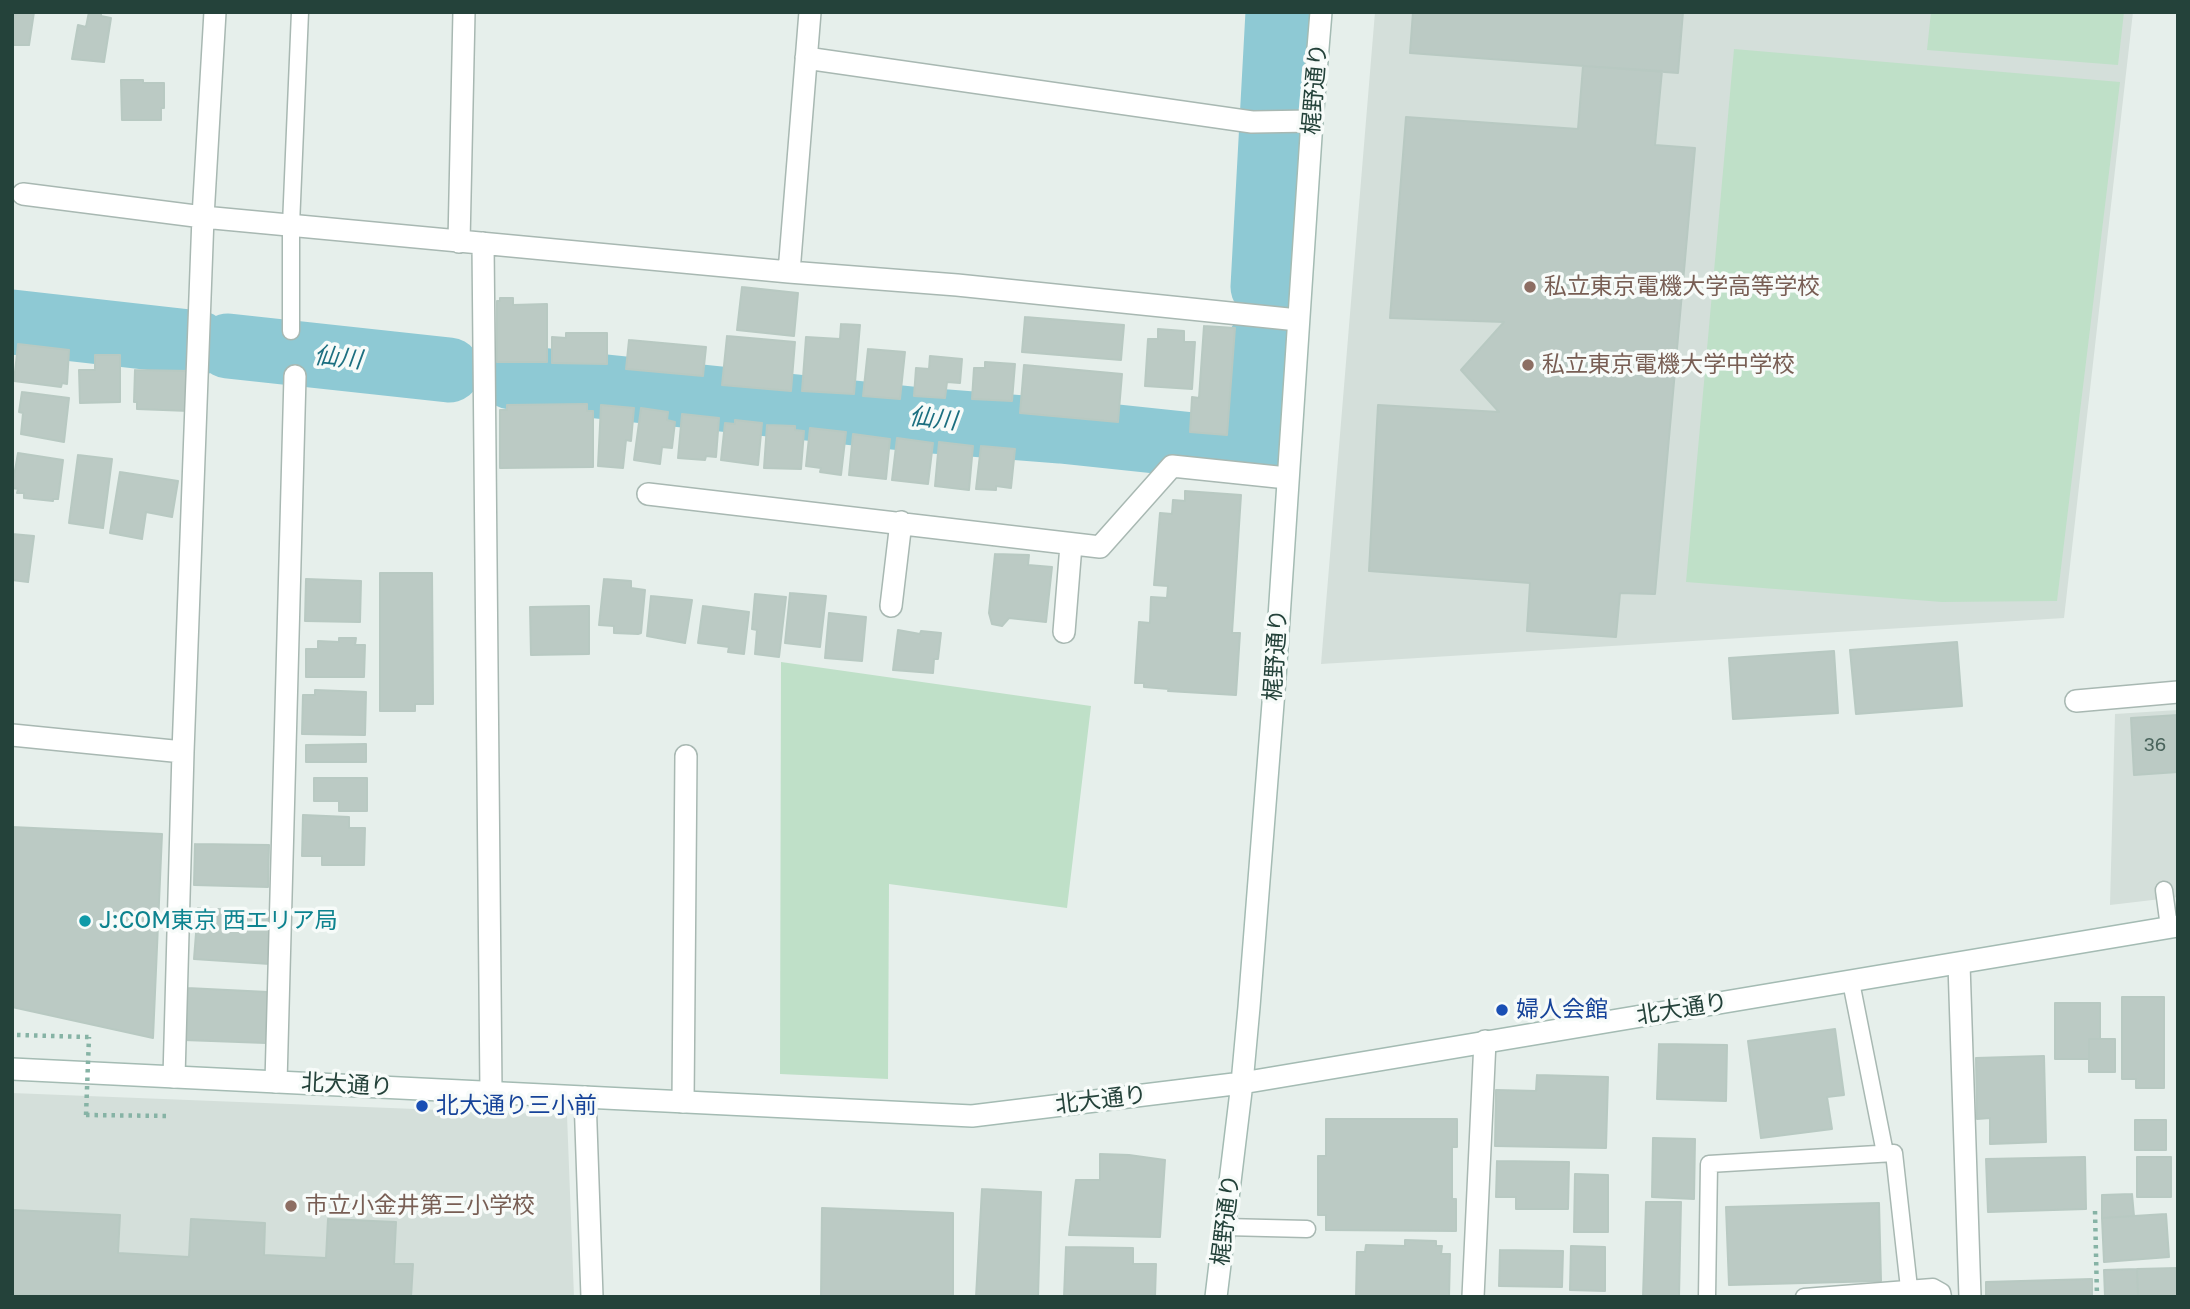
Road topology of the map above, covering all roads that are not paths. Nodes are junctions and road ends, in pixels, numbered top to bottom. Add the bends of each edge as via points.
1 (215, 12) edge
2 (300, 12) edge
3 (464, 12) edge
4 (810, 12) edge
5 (1321, 12) edge
6 (806, 58) junction
7 (1312, 121) junction
8 (23, 194) dead end
9 (203, 217) junction
10 (291, 225) junction
11 (459, 242) junction
12 (483, 243) junction
13 (789, 272) junction
14 (1298, 320) junction
15 (291, 331) dead end
16 (295, 376) dead end
17 (1287, 478) junction
18 (648, 494) dead end
19 (901, 522) junction
20 (1071, 545) junction
21 (891, 606) dead end
22 (1064, 632) dead end
23 (2178, 692) edge
24 (2076, 701) dead end
25 (12, 735) edge
26 (183, 752) junction
27 (686, 756) dead end
28 (2164, 890) dead end
29 (2173, 927) edge
30 (1959, 964) junction
31 (1851, 982) junction
32 (1485, 1041) junction
33 (12, 1069) edge
34 (174, 1077) junction
35 (276, 1082) junction
36 (1242, 1083) junction
37 (491, 1092) junction
38 (585, 1097) junction
39 (683, 1102) junction
40 (1885, 1153) junction
41 (1225, 1227) junction
42 (1307, 1228) dead end
43 (1909, 1288) junction
44 (592, 1297) edge
45 (1216, 1297) edge
46 (1473, 1297) edge
47 (1707, 1297) edge
48 (1804, 1297) edge
49 (1944, 1297) edge
50 (1970, 1297) edge

1 - 9 street
2 - 10 lane
3 - 11 street
4 - 6 street
5 - 7 street, 梶野通り
6 - 7 street via 1252,122
6 - 13 street
7 - 14 street, 梶野通り
8 - 9 street
9 - 10 street
9 - 26 street
10 - 11 street
10 - 15 lane
11 - 12 street
12 - 13 street
12 - 37 street
13 - 14 street
14 - 17 street, 梶野通り
16 - 35 street
17 - 20 street via 1172,466 1100,547
17 - 36 street, 梶野通り via 1276,678
18 - 19 street
19 - 20 street
19 - 21 street
20 - 22 street
23 - 24 street
25 - 26 street
26 - 34 street
27 - 39 street
28 - 29 lane
29 - 30 street, 北大通り
30 - 31 street, 北大通り
30 - 50 street
31 - 32 street, 北大通り
31 - 40 lane
32 - 36 street, 北大通り
32 - 46 street
33 - 34 street, 北大通り
34 - 35 street, 北大通り
35 - 37 street, 北大通り
36 - 39 street, 北大通り via 972,1116
36 - 41 street, 梶野通り
37 - 38 street, 北大通り
38 - 39 street, 北大通り
38 - 44 street
40 - 43 lane via 1894,1153
40 - 47 lane via 1709,1164
41 - 42 lane
41 - 45 street, 梶野通り
43 - 48 lane
43 - 49 lane via 1933,1287

